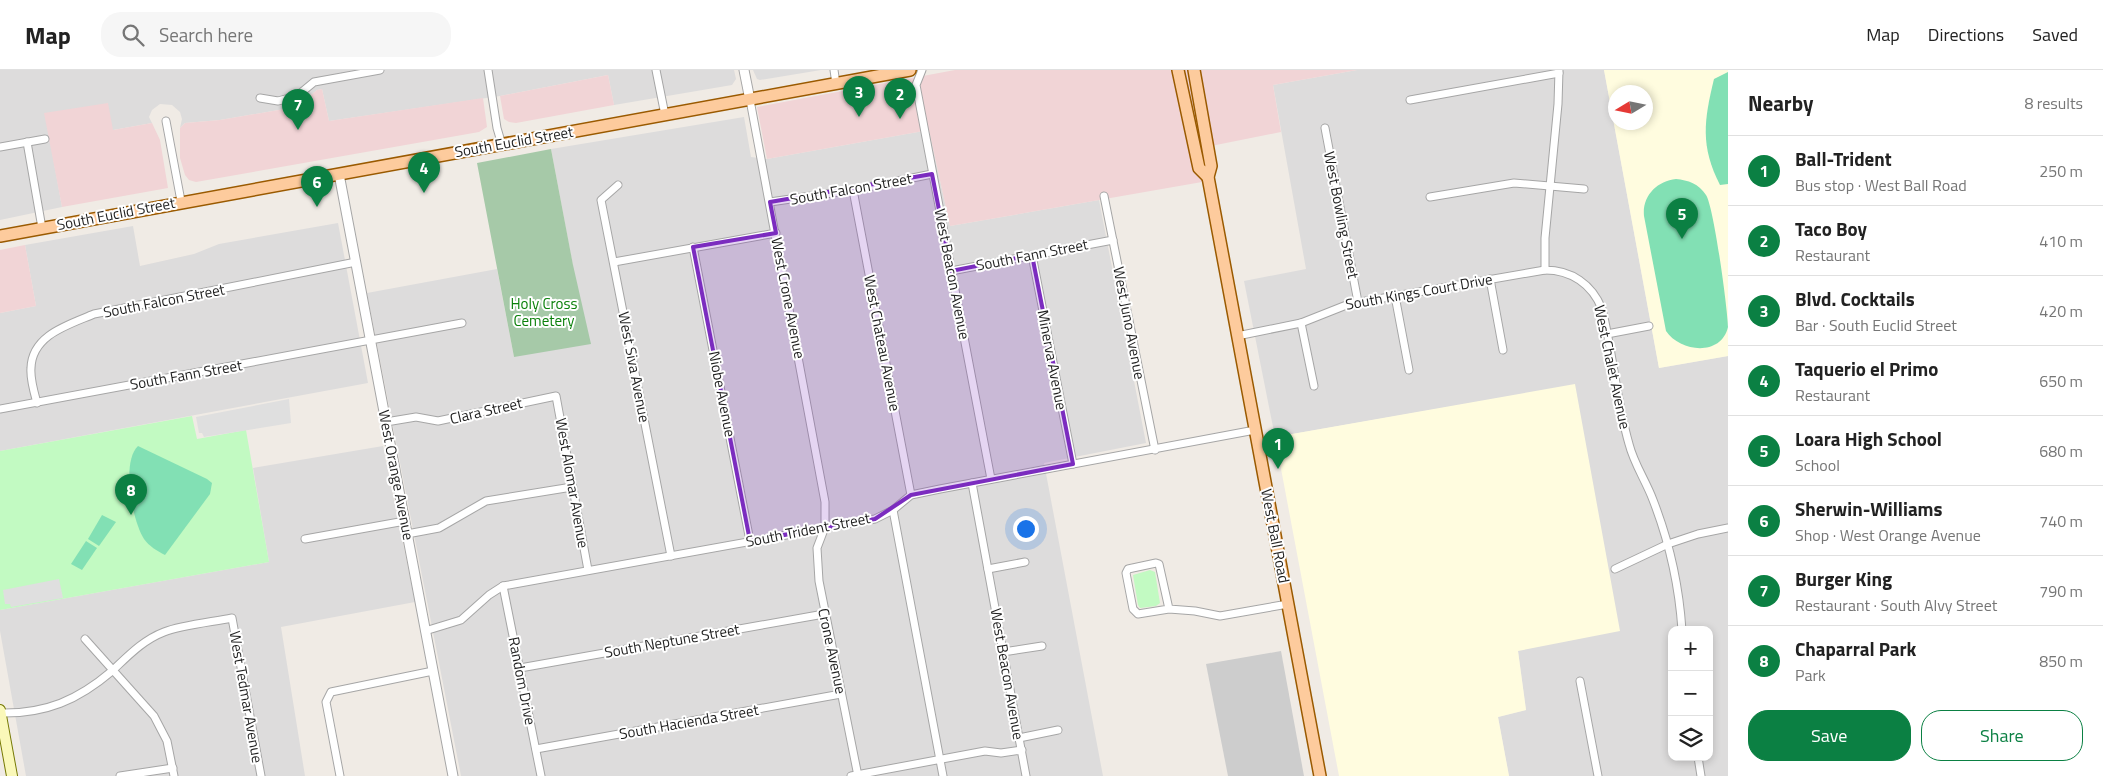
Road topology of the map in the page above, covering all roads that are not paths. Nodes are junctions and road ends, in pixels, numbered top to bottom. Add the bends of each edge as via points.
1 (380, 70) edge
2 (488, 70) edge
3 (656, 70) edge
4 (744, 70) edge
5 (834, 70) edge
6 (910, 70) edge
7 (922, 70) edge
8 (1178, 70) edge
9 (1194, 70) edge
10 (1559, 72) edge
11 (836, 84) junction
12 (260, 98) dead end
13 (750, 100) junction
14 (1410, 100) dead end
15 (665, 115) junction
16 (166, 121) dead end
17 (1325, 128) dead end
18 (45, 139) dead end
19 (27, 142) junction
20 (502, 145) junction
21 (0, 147) edge
22 (339, 174) junction
23 (932, 174) junction
24 (1208, 177) junction
25 (618, 185) dead end
26 (1550, 185) junction
27 (1584, 189) dead end
28 (853, 190) junction
29 (1104, 196) dead end
30 (1430, 197) dead end
31 (181, 202) junction
32 (770, 202) junction
33 (42, 228) junction
34 (776, 233) junction
35 (0, 236) edge
36 (1113, 240) junction
37 (693, 247) junction
38 (1032, 255) junction
39 (356, 262) junction
40 (614, 262) junction
41 (1545, 270) junction
42 (951, 271) junction
43 (1490, 279) junction
44 (1395, 296) junction
45 (1358, 302) junction
46 (462, 323) dead end
47 (1301, 324) junction
48 (1649, 326) dead end
49 (1607, 334) junction
50 (1237, 336) junction
51 (371, 341) junction
52 (1503, 350) dead end
53 (1409, 370) dead end
54 (1314, 386) dead end
55 (556, 396) joint
56 (36, 403) junction
57 (0, 409) edge
58 (386, 422) junction
59 (1255, 430) junction
60 (1155, 450) junction
61 (1073, 464) junction
62 (991, 479) junction
63 (972, 483) junction
64 (572, 487) junction
65 (911, 495) junction
66 (893, 510) junction
67 (405, 521) junction
68 (825, 527) junction
69 (1728, 528) edge
70 (407, 534) junction
71 (305, 540) dead end
72 (750, 541) junction
73 (1668, 544) junction
74 (671, 556) junction
75 (1025, 562) dead end
76 (988, 569) junction
77 (1615, 569) dead end
78 (588, 570) junction
79 (503, 586) junction
80 (1288, 604) junction
81 (1169, 609) junction
82 (824, 614) junction
83 (1682, 626) edge
84 (425, 631) junction
85 (85, 639) dead end
86 (1042, 646) dead end
87 (1003, 652) junction
88 (520, 668) junction
89 (113, 670) junction
90 (433, 671) junction
91 (1580, 681) dead end
92 (841, 694) junction
93 (0, 712) edge
94 (1058, 730) dead end
95 (1019, 738) junction
96 (536, 749) junction
97 (1022, 750) junction
98 (939, 759) junction
99 (1699, 761) edge
100 (173, 768) junction
101 (12, 776) edge
102 (120, 776) edge
103 (174, 776) edge
104 (261, 776) edge
105 (340, 776) edge
106 (453, 776) edge
107 (541, 776) edge
108 (855, 776) edge
109 (943, 776) edge
110 (1026, 776) edge
111 (1320, 776) edge
112 (1598, 776) edge
113 (1701, 776) edge

1 - 12 street via 314,82 297,96 278,101
2 - 20 street
3 - 15 street
4 - 13 street, West Crone Avenue
5 - 11 street
6 - 11 main road, South Euclid Street
7 - 23 street, West Beacon Avenue via 916,85
8 - 24 main road, West Ball Road via 1199,168
9 - 24 main road, West Ball Road via 1211,166
10 - 14 street
10 - 26 street
11 - 13 main road, South Euclid Street
13 - 15 main road, South Euclid Street
13 - 32 street, West Crone Avenue
15 - 20 main road, South Euclid Street
16 - 31 street
17 - 45 street, West Bowling Street
18 - 19 street
19 - 21 street
19 - 33 street
20 - 22 main road, South Euclid Street
22 - 31 main road, South Euclid Street
22 - 39 street, West Orange Avenue
23 - 28 street, South Falcon Street
23 - 42 street, West Beacon Avenue
24 - 50 main road, West Ball Road
25 - 40 street, West Siva Avenue via 601,200
26 - 27 street
26 - 30 street via 1508,184
26 - 41 street via 1544,238
28 - 32 street, South Falcon Street
28 - 65 street, West Chateau Avenue
29 - 36 street, West Juno Avenue
31 - 33 main road, South Euclid Street
32 - 34 street, West Crone Avenue
33 - 35 main road, South Euclid Street
34 - 37 street
34 - 68 street, West Crone Avenue via 821,475
36 - 38 street, South Fann Street
36 - 60 street, West Juno Avenue
37 - 40 street
37 - 72 street, Niobe Avenue
38 - 42 street, South Fann Street
38 - 61 street, Minerva Avenue
39 - 51 street, West Orange Avenue
39 - 56 street, South Falcon Street via 94,314 59,329 43,340 32,354 30,370
40 - 74 street, West Siva Avenue
41 - 43 street, South Kings Court Drive
41 - 49 street, West Chalet Avenue via 1567,273 1590,288 1602,309
42 - 62 street, West Beacon Avenue
43 - 44 street, South Kings Court Drive
43 - 52 street
44 - 45 street, South Kings Court Drive
44 - 53 street
45 - 47 street, South Kings Court Drive via 1340,306
46 - 51 street, South Fann Street
47 - 50 street, South Kings Court Drive
47 - 54 street
48 - 49 street
49 - 73 street, West Chalet Avenue via 1628,442
50 - 59 main road, West Ball Road
51 - 56 street, South Fann Street
51 - 58 street, West Orange Avenue
55 - 58 street, Clara Street via 438,421 416,417
55 - 64 street, West Alomar Avenue
56 - 57 street, South Fann Street
58 - 67 street, West Orange Avenue
59 - 60 street, South Trident Street
59 - 80 main road, West Ball Road
60 - 61 street, South Trident Street
61 - 62 street, South Trident Street
62 - 63 street, South Trident Street
63 - 65 street, South Trident Street
63 - 76 street, West Beacon Avenue
64 - 70 street via 486,501 439,528
64 - 78 street, West Alomar Avenue
65 - 66 street, South Trident Street
66 - 68 street, South Trident Street via 875,519
66 - 98 street
67 - 70 street, West Orange Avenue
67 - 71 street
68 - 72 street, South Trident Street
68 - 82 street, Crone Avenue via 817,548
69 - 73 street
70 - 84 street, West Orange Avenue
72 - 74 street, South Trident Street
73 - 77 street
73 - 83 street, West Chalet Avenue
74 - 78 street, South Trident Street
75 - 76 street
76 - 87 street, West Beacon Avenue
78 - 79 street, South Trident Street
79 - 84 street, South Trident Street via 460,620
79 - 88 street, Random Drive
80 - 81 street via 1220,616
80 - 111 main road, West Ball Road
81 - 81 street via 1159,564 1128,569 1126,573 1136,614
82 - 88 street, South Neptune Street
82 - 92 street, Crone Avenue
84 - 90 street, West Orange Avenue
85 - 89 street
86 - 87 street
87 - 95 street, West Beacon Avenue
88 - 96 street, Random Drive
89 - 93 street via 90,689 60,705 16,713
89 - 100 street via 154,716 167,741
89 - 104 street, West Tedmar Avenue via 134,649 164,632 232,618
90 - 105 street via 331,692 326,702
90 - 106 street, West Orange Avenue
91 - 112 street
92 - 96 street, South Hacienda Street
92 - 108 street, Crone Avenue
93 - 101 main road
94 - 95 street
95 - 97 street, West Beacon Avenue
96 - 107 street, Random Drive
97 - 98 street via 984,751
97 - 110 street, West Beacon Avenue
98 - 108 street
98 - 109 street
99 - 113 street
100 - 102 street
100 - 103 street

